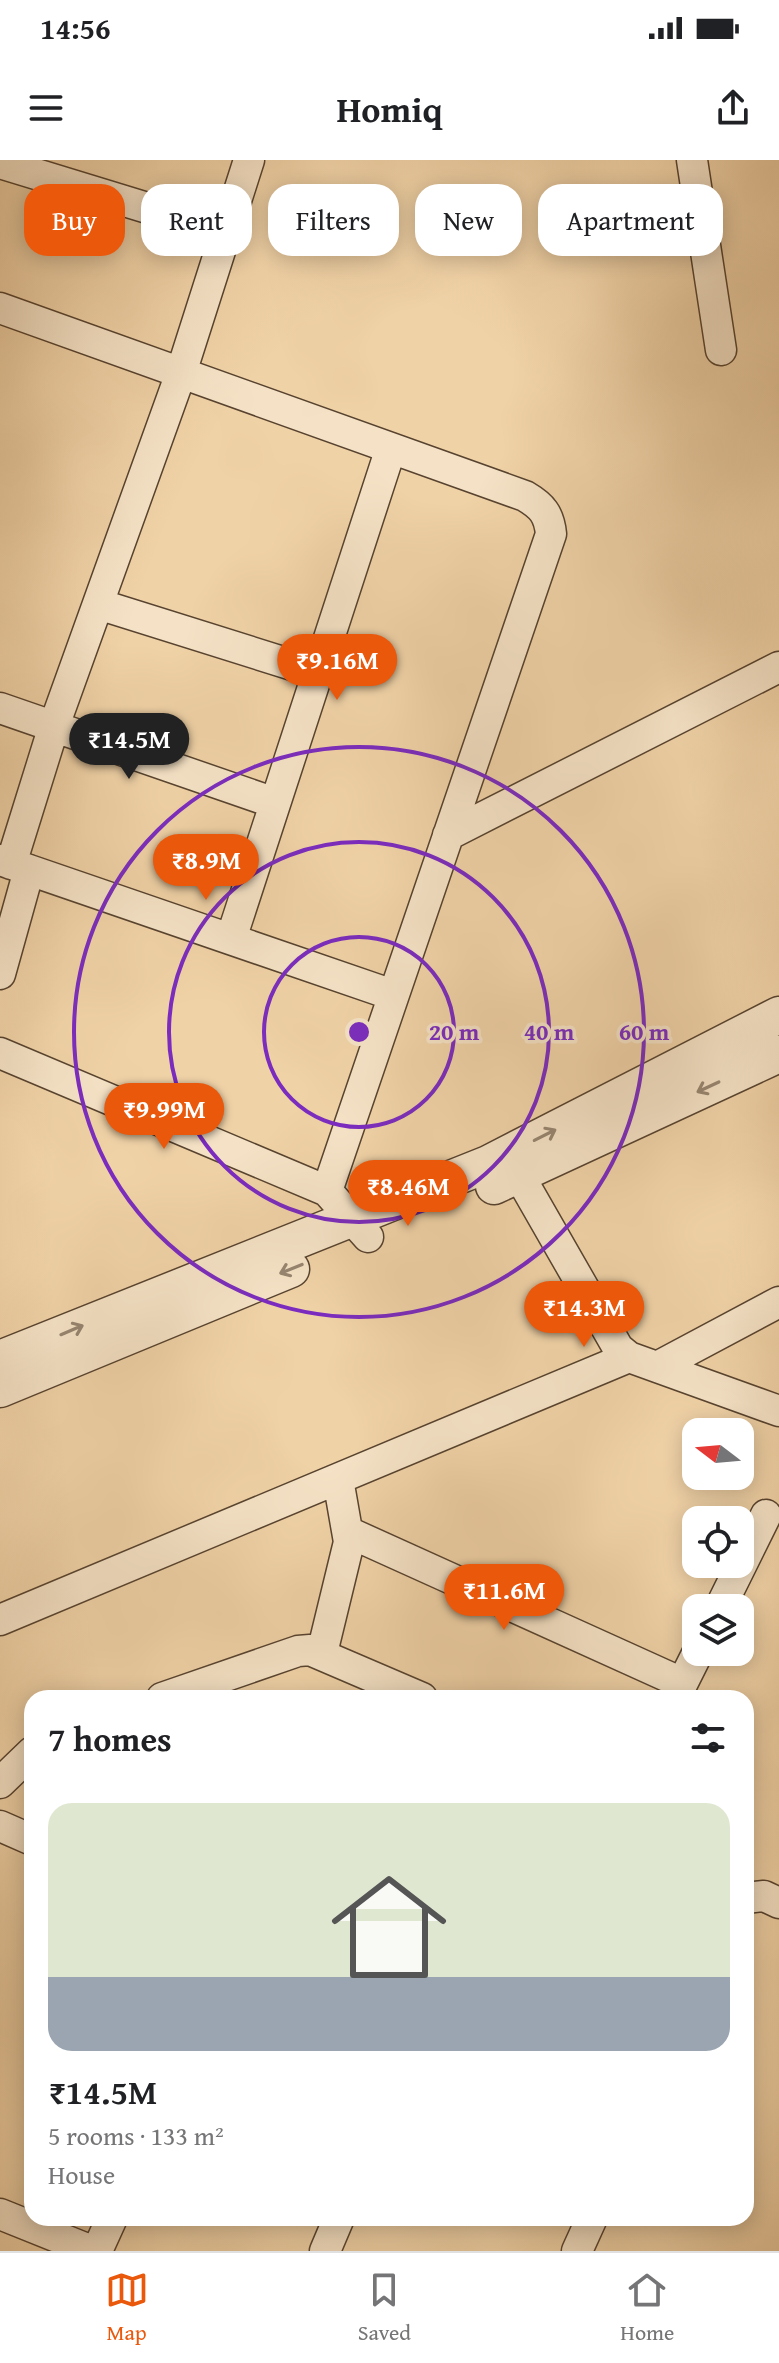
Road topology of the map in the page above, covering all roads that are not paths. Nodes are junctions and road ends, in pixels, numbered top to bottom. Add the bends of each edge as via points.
1 (249, 160) edge
2 (692, 160) edge
3 (0, 163) edge
4 (241, 184) edge
5 (141, 206) edge
6 (218, 256) edge
7 (0, 308) edge
8 (721, 350) dead end
9 (181, 373) junction
10 (391, 448) junction
11 (98, 604) junction
12 (779, 667) edge
13 (318, 673) junction
14 (0, 708) edge
15 (54, 726) junction
16 (275, 803) junction
17 (448, 835) junction
18 (13, 864) edge
19 (231, 939) junction
20 (0, 974) edge
21 (393, 995) junction
22 (779, 1015) edge
23 (0, 1053) edge
24 (779, 1054) edge
25 (512, 1165) junction
26 (327, 1191) junction
27 (360, 1228) junction
28 (779, 1302) edge
29 (0, 1359) edge
30 (643, 1362) junction
31 (0, 1389) edge
32 (779, 1411) edge
33 (338, 1479) junction
34 (766, 1515) dead end
35 (348, 1532) junction
36 (727, 1594) edge
37 (0, 1620) edge
38 (322, 1653) junction
39 (691, 1666) edge
40 (185, 1690) edge
41 (404, 1690) edge
42 (678, 1690) edge
43 (24, 1760) edge
44 (0, 1783) edge
45 (754, 1897) edge
46 (779, 1903) edge
47 (0, 2214) edge
48 (24, 2223) edge
49 (30, 2226) edge
50 (108, 2226) edge
51 (336, 2226) edge
52 (588, 2226) edge
53 (94, 2251) edge
54 (325, 2251) edge
55 (577, 2251) edge

1 - 4 street
2 - 8 street
3 - 5 street
6 - 9 street
7 - 9 street
9 - 10 street
9 - 11 street
10 - 13 street
10 - 17 street via 525,496 549,517 551,534
11 - 13 street
11 - 15 street
12 - 17 street
13 - 16 street
14 - 15 street
15 - 16 street
15 - 18 street
16 - 19 street
17 - 21 street
18 - 19 street
18 - 20 street
19 - 21 street
21 - 26 street
25 -> 22 street
23 - 26 street
24 -> 25 street
25 - 27 street
25 - 30 street via 609,1338
26 - 27 street
29 -> 27 street
27 -> 31 street
28 - 30 street
30 - 32 street
30 - 33 street
33 - 35 street
33 - 37 street
34 - 36 street
35 - 38 street via 348,1552
35 - 42 street
38 - 40 street via 298,1651
38 - 41 street
39 - 42 street
43 - 44 street
45 - 46 street
47 - 48 street
49 - 53 street
50 - 53 street
51 - 54 street
52 - 55 street

